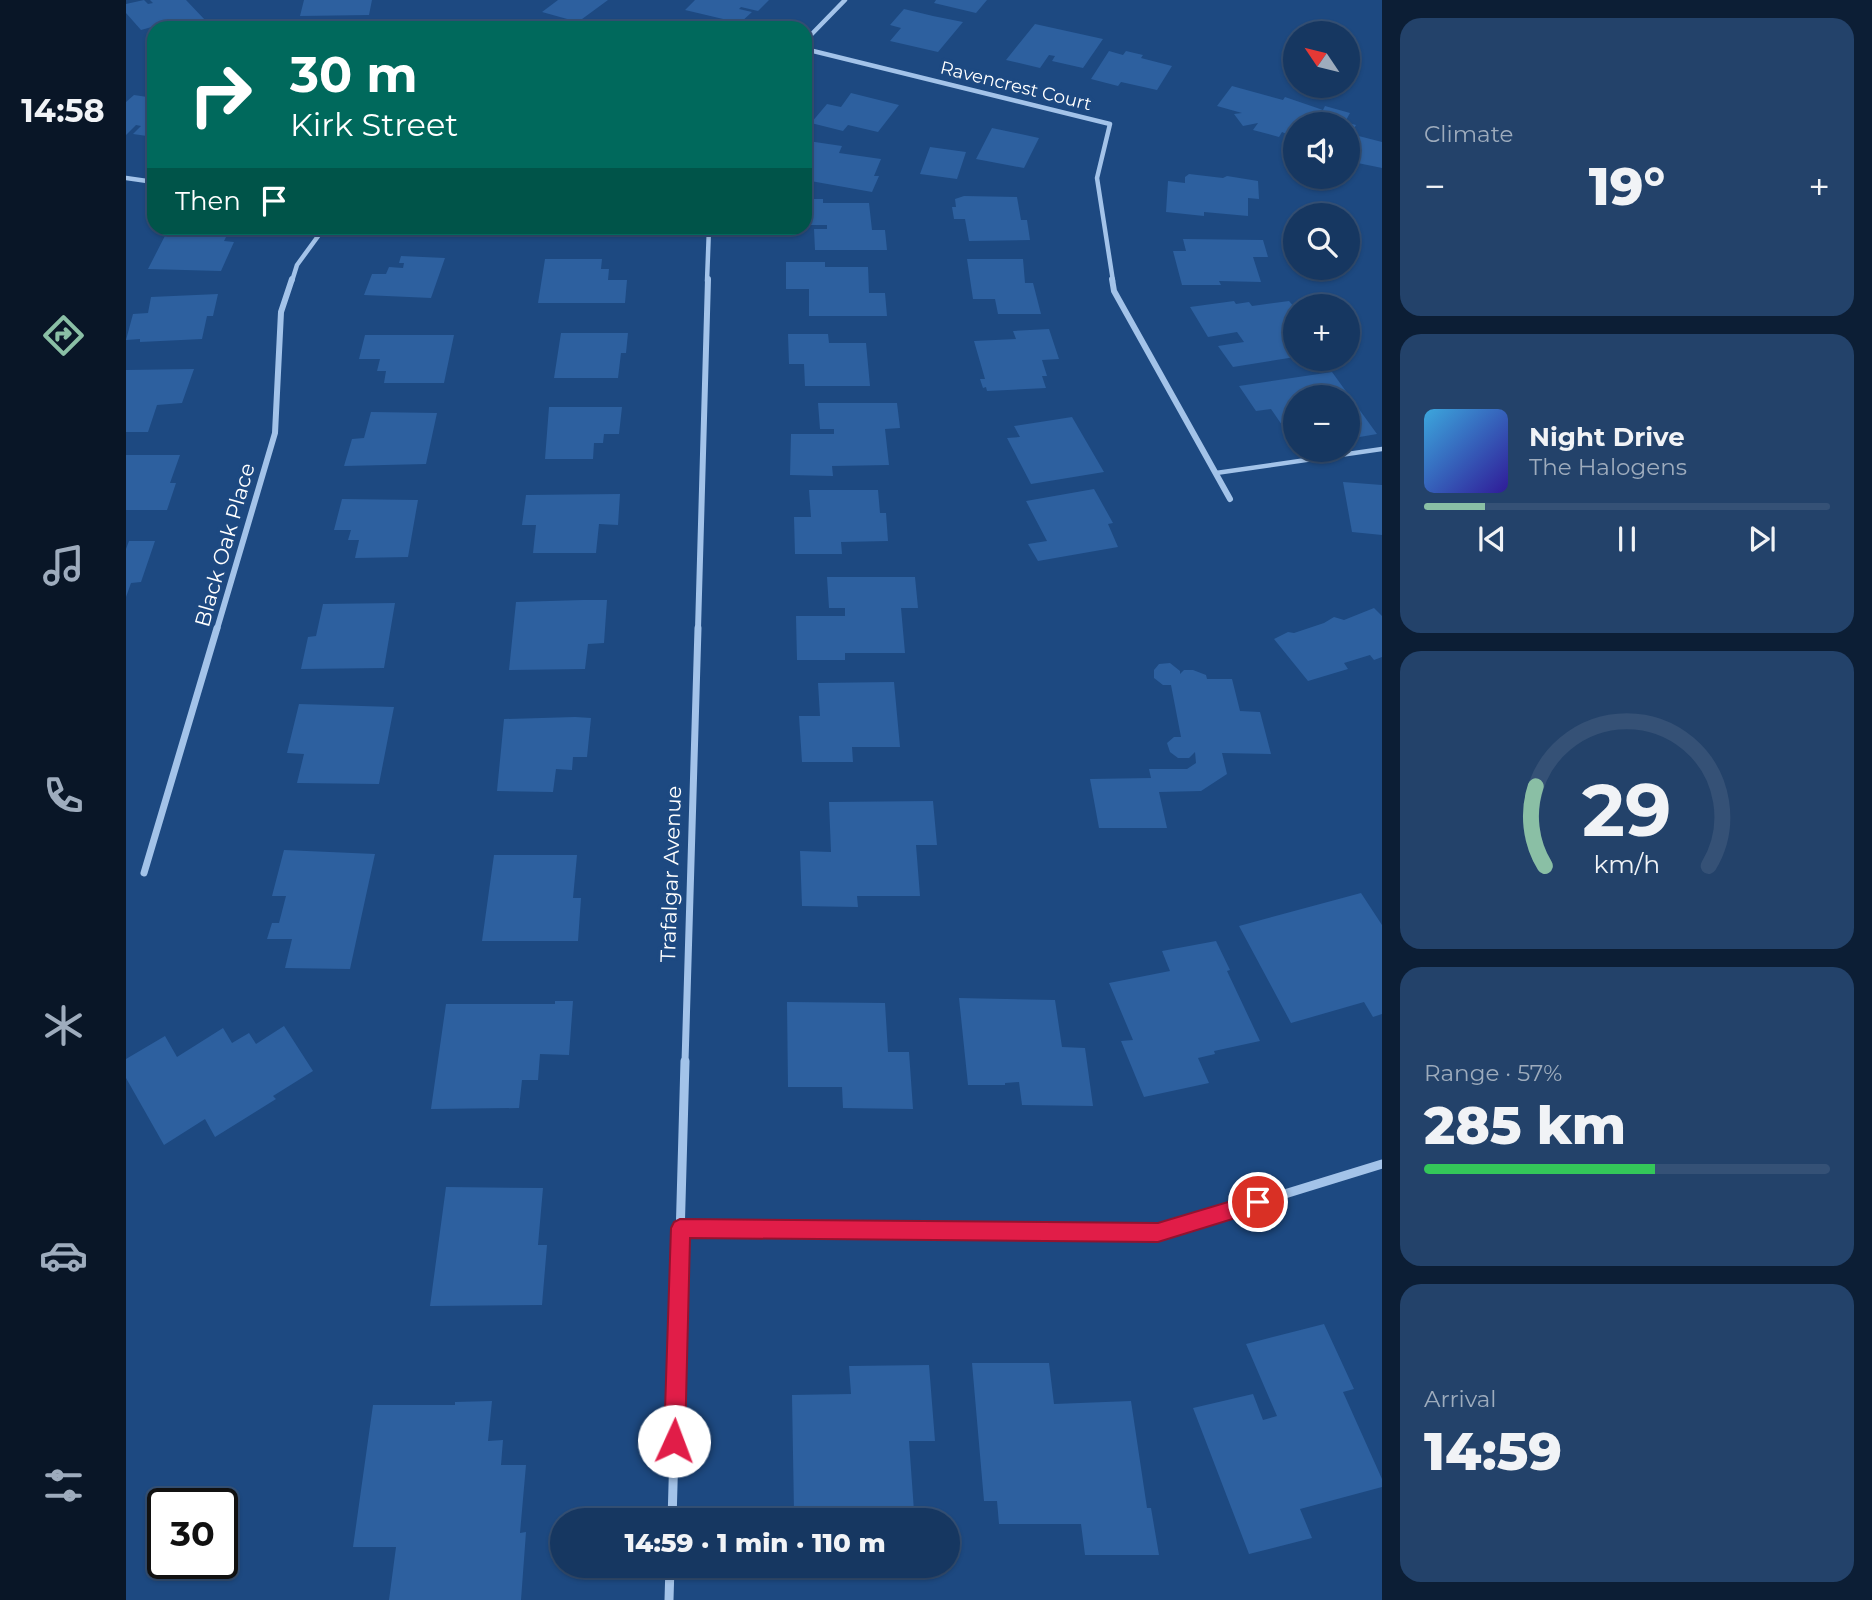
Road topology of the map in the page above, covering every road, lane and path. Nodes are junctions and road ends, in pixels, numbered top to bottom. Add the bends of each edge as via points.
1 (845, 0) edge
2 (812, 34) edge
3 (812, 51) edge
4 (126, 178) edge
5 (147, 181) edge
6 (319, 235) edge
7 (709, 235) edge
8 (1382, 449) edge
9 (1216, 473) junction
10 (1230, 499) dead end
11 (144, 873) dead end
12 (1382, 1164) edge
13 (680, 1228) junction
14 (672, 1508) edge
15 (670, 1578) edge
16 (669, 1600) edge

1 - 2 street
3 - 9 street, Ravencrest Court via 1110,124 1097,178 1114,291
4 - 5 street
6 - 11 street, Black Oak Place via 297,265 281,312 275,433
7 - 13 street, Trafalgar Avenue
8 - 9 lane
9 - 10 street, Ravencrest Court
12 - 13 street via 1158,1233
13 - 14 street, Trafalgar Avenue
15 - 16 street

